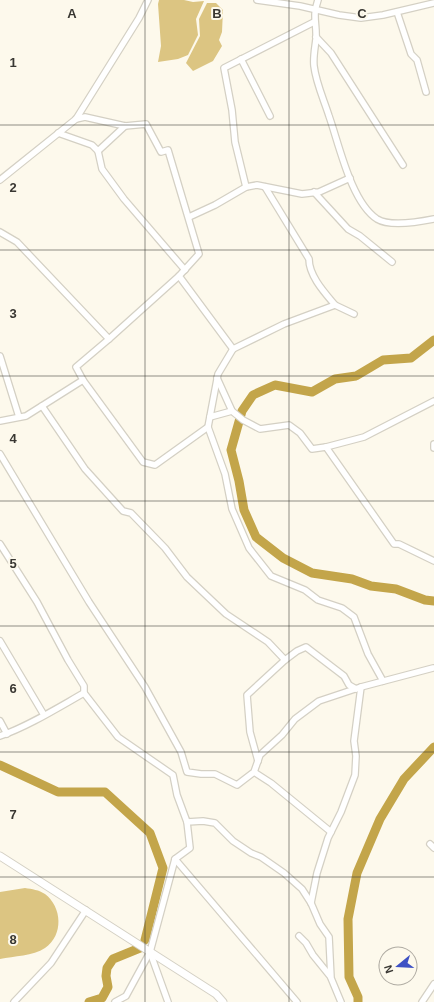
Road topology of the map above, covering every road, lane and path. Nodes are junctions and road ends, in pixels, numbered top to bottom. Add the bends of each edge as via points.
1 (257, 0) edge
2 (318, 0) edge
3 (148, 1) edge
4 (434, 3) edge
5 (315, 8) junction
6 (397, 12) junction
7 (314, 22) junction
8 (316, 37) junction
9 (240, 59) junction
10 (426, 92) dead end
11 (270, 116) dead end
12 (76, 119) junction
13 (125, 126) junction
14 (58, 133) junction
15 (98, 151) junction
16 (403, 165) dead end
17 (350, 178) junction
18 (0, 180) edge
19 (246, 187) junction
20 (265, 187) junction
21 (314, 192) junction
22 (189, 217) junction
23 (434, 219) edge
24 (0, 232) edge
25 (392, 262) dead end
26 (185, 270) junction
27 (179, 276) junction
28 (336, 305) junction
29 (354, 314) dead end
30 (109, 339) junction
31 (233, 349) junction
32 (0, 356) edge
33 (217, 378) junction
34 (83, 380) junction
35 (434, 401) edge
36 (42, 406) junction
37 (232, 411) junction
38 (210, 417) junction
39 (19, 418) junction
40 (0, 421) edge
41 (208, 428) junction
42 (434, 444) edge
43 (326, 447) junction
44 (434, 448) edge
45 (0, 454) edge
46 (0, 544) edge
47 (434, 561) edge
48 (0, 641) edge
49 (285, 660) junction
50 (433, 668) dead end
51 (383, 681) junction
52 (359, 688) junction
53 (84, 693) junction
54 (44, 715) junction
55 (0, 721) edge
56 (7, 734) junction
57 (0, 736) edge
58 (258, 761) junction
59 (254, 772) junction
60 (187, 822) junction
61 (331, 832) junction
62 (0, 856) edge
63 (176, 859) junction
64 (311, 903) junction
65 (86, 910) junction
66 (299, 936) dead end
67 (150, 952) junction
68 (330, 976) junction
69 (434, 984) edge
70 (14, 1002) edge
71 (115, 1002) edge
72 (168, 1002) edge
73 (223, 1002) edge
74 (297, 1002) edge
75 (340, 1002) edge
76 (422, 1002) edge

1 - 5 street
2 - 5 street
3 - 12 street
4 - 6 street
5 - 6 street via 361,18
5 - 7 street
6 - 10 street via 411,54 417,60
7 - 8 street
7 - 9 street
8 - 16 street via 332,53
8 - 17 street via 314,67
9 - 11 street
9 - 19 street via 224,68 235,142
12 - 13 street via 85,117
12 - 14 street
13 - 15 street
13 - 22 street via 146,124 161,152 168,150
14 - 15 street via 92,145
14 - 18 street
15 - 26 street via 102,169 124,199
17 - 21 street
17 - 23 street via 364,206 377,219 387,223
19 - 20 street
19 - 22 street
20 - 21 street via 302,194
20 - 28 street via 309,259 319,286
21 - 25 street via 348,229
22 - 26 street via 199,254
24 - 30 street via 17,242
26 - 27 street
27 - 30 street
27 - 31 street
28 - 29 street
28 - 31 street via 284,324
30 - 34 street via 76,367
31 - 33 street
32 - 39 street
33 - 37 street
33 - 38 street
34 - 36 street
34 - 41 street via 143,462 155,465
35 - 43 street via 364,437
36 - 39 street
36 - 49 street via 85,469 123,511 131,513 164,548 186,577 226,614 268,642
37 - 38 street
37 - 43 street via 260,429 289,424 300,433 312,449
38 - 41 street
39 - 40 street
41 - 51 street via 225,474 232,509 249,548 271,576 305,590 318,600 342,608 354,617 368,654
42 - 44 street
43 - 47 street via 394,544
45 - 59 street via 144,687 181,752 187,772 215,774 237,785
46 - 53 street via 37,602 84,686
48 - 54 street
49 - 52 street via 306,647 344,676 349,685
49 - 58 street via 247,695 250,732
50 - 51 street
51 - 52 street
52 - 58 street via 320,701 296,719 260,755
52 - 61 street via 354,741 355,775
53 - 54 street
53 - 60 street via 118,737 173,775 177,796
54 - 56 street
55 - 56 street
56 - 57 street
58 - 59 street
59 - 61 street
60 - 63 street via 190,848
60 - 64 street via 216,823 233,841 261,857 302,888
61 - 64 street via 317,874
62 - 65 street
63 - 67 street
63 - 74 street
64 - 68 street via 320,924 329,936
65 - 67 street
65 - 70 street via 52,963
66 - 68 street
67 - 71 street via 126,996
67 - 72 street
67 - 73 street via 216,994
68 - 75 street
69 - 76 street

